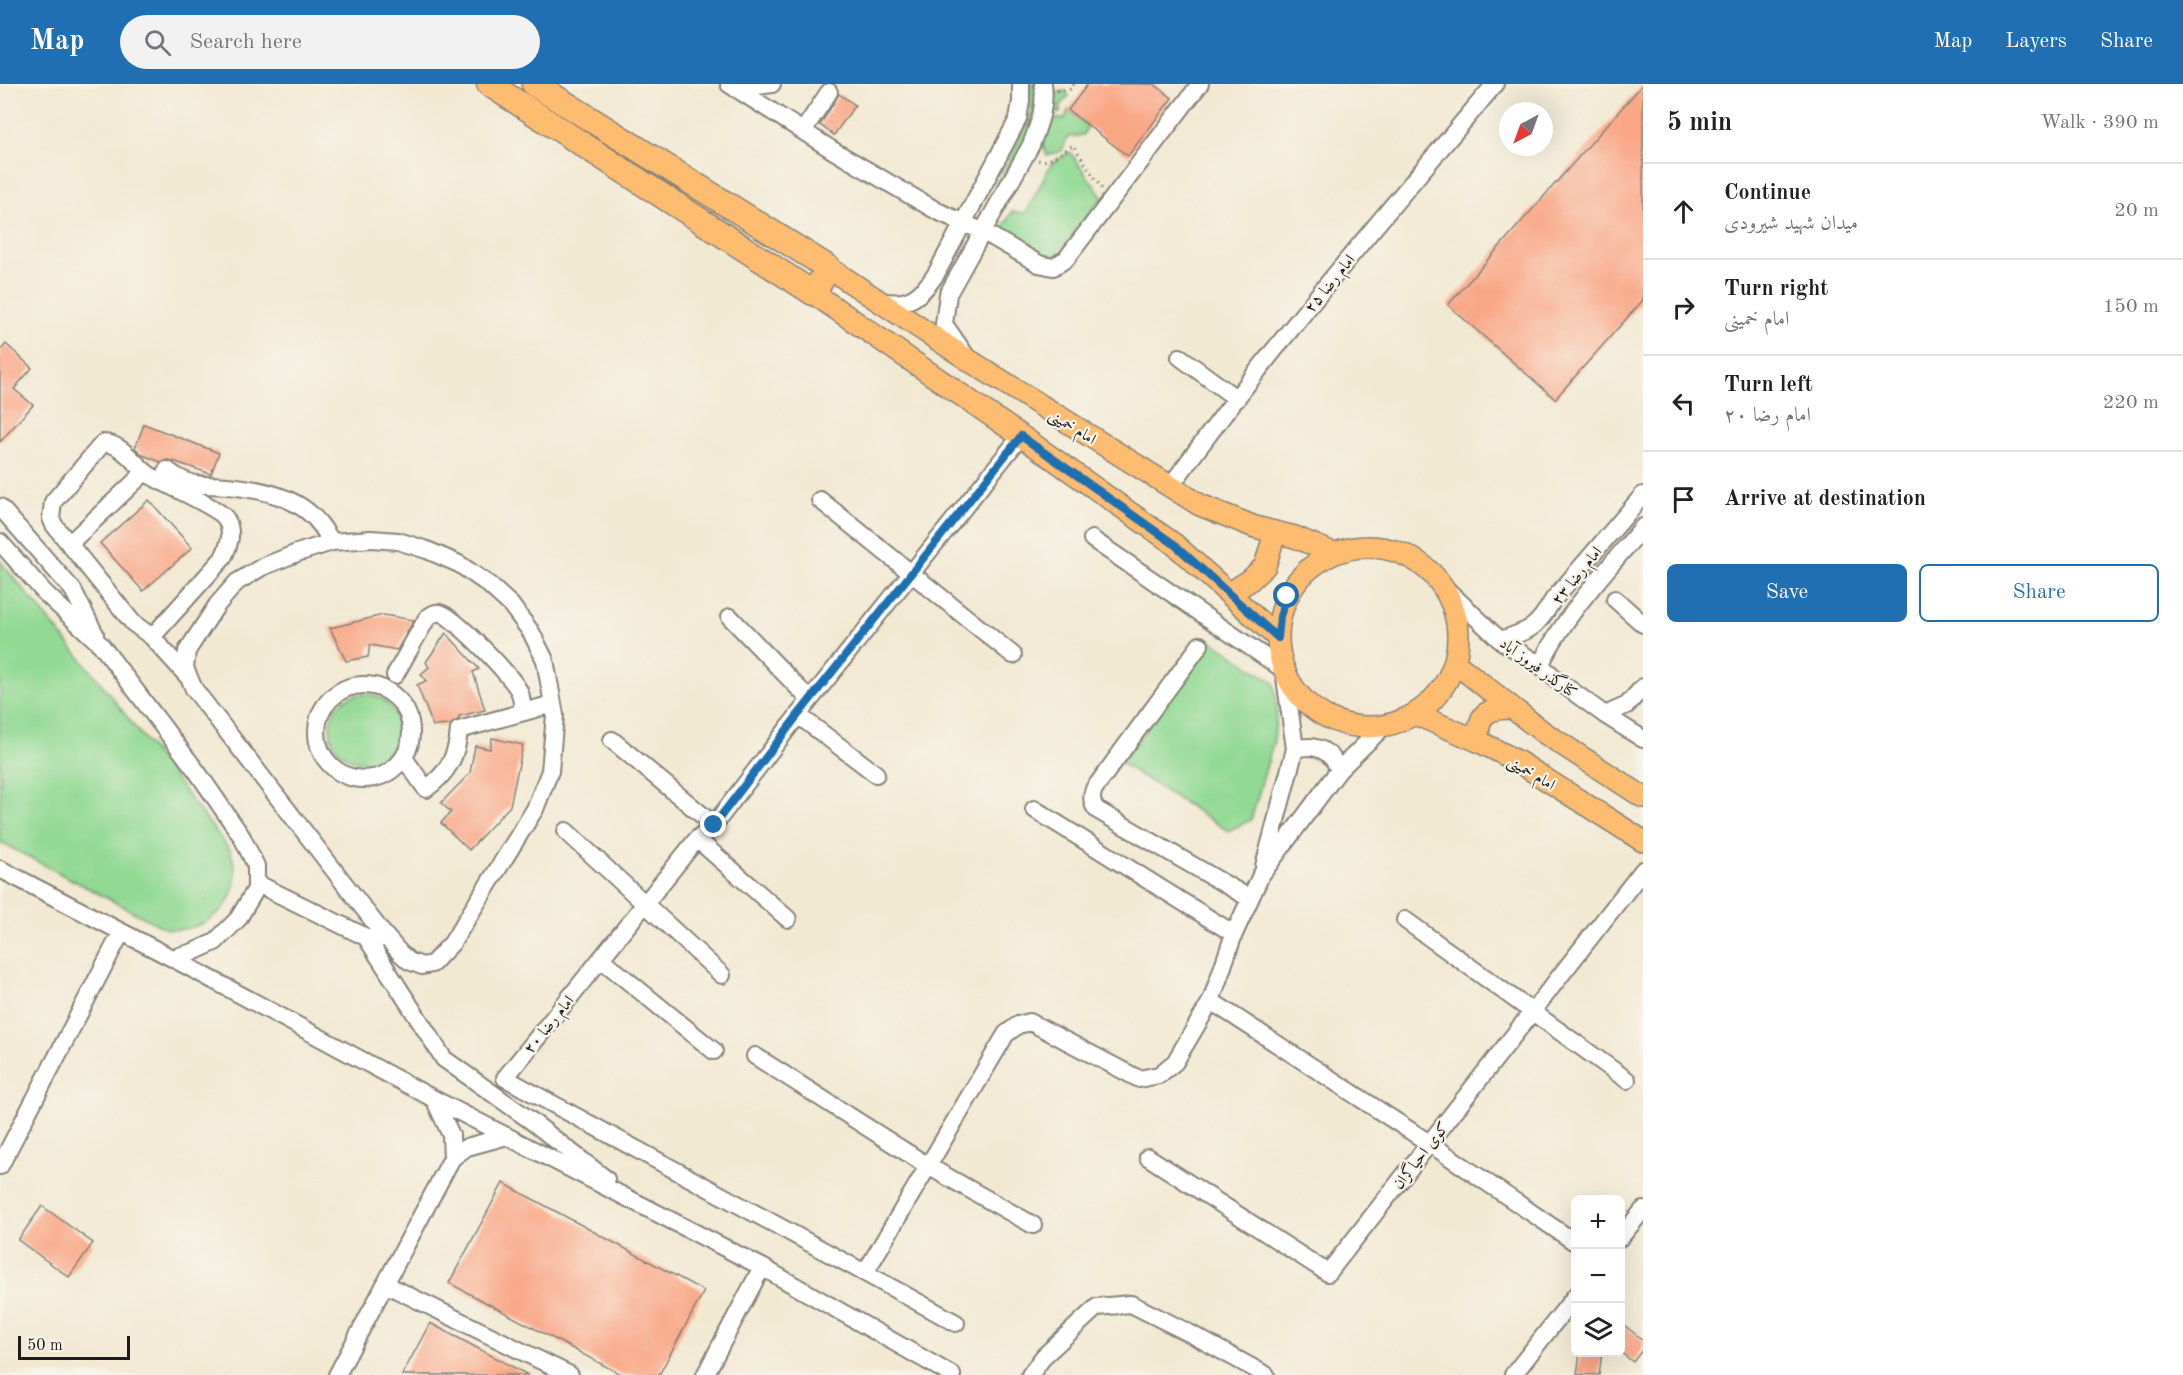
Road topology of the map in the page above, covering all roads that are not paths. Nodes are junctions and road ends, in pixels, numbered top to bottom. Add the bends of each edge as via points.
1 (489, 84) edge
2 (534, 84) edge
3 (772, 84) edge
4 (1021, 84) edge
5 (1043, 84) edge
6 (1200, 84) edge
7 (1495, 84) edge
8 (739, 86) edge
9 (829, 92) dead end
10 (803, 131) junction
11 (977, 196) junction
12 (998, 206) junction
13 (963, 222) junction
14 (984, 232) junction
15 (829, 268) junction
16 (813, 293) junction
17 (876, 300) junction
18 (1180, 357) dead end
19 (970, 361) junction
20 (1237, 399) junction
21 (1021, 436) junction
22 (167, 470) dead end
23 (146, 472) junction
24 (1170, 487) junction
25 (1643, 495) edge
26 (820, 500) dead end
27 (0, 507) edge
28 (1643, 527) edge
29 (1275, 533) junction
30 (1092, 539) dead end
31 (0, 542) edge
32 (332, 542) junction
33 (69, 544) junction
34 (1333, 553) junction
35 (912, 574) junction
36 (1443, 586) junction
37 (1230, 593) junction
38 (1615, 599) dead end
39 (730, 617) dead end
40 (1643, 624) edge
41 (152, 637) junction
42 (1278, 638) junction
43 (1500, 640) junction
44 (101, 645) junction
45 (1200, 645) dead end
46 (1013, 655) dead end
47 (1455, 663) junction
48 (1540, 665) junction
49 (1284, 670) junction
50 (395, 675) dead end
51 (190, 679) junction
52 (1643, 687) edge
53 (810, 700) junction
54 (553, 704) junction
55 (1512, 708) junction
56 (522, 712) junction
57 (1415, 714) junction
58 (798, 715) junction
59 (1605, 715) junction
60 (1384, 726) junction
61 (1643, 739) edge
62 (612, 740) dead end
63 (1478, 741) junction
64 (1295, 749) junction
65 (404, 758) junction
66 (1339, 770) junction
67 (876, 774) dead end
68 (1643, 796) edge
69 (1034, 809) dead end
70 (714, 825) junction
71 (566, 831) dead end
72 (697, 839) junction
73 (1643, 841) edge
74 (0, 869) edge
75 (1643, 870) edge
76 (1261, 875) junction
77 (256, 883) junction
78 (1250, 898) junction
79 (645, 903) junction
80 (365, 910) junction
81 (788, 919) dead end
82 (1405, 920) dead end
83 (121, 933) junction
84 (358, 933) junction
85 (1234, 934) junction
86 (400, 953) junction
87 (172, 958) junction
88 (601, 959) junction
89 (722, 975) dead end
90 (1211, 1001) junction
91 (1532, 1011) junction
92 (714, 1051) dead end
93 (755, 1056) dead end
94 (1628, 1080) dead end
95 (434, 1099) junction
96 (507, 1136) junction
97 (1429, 1143) junction
98 (453, 1158) junction
99 (1148, 1158) dead end
100 (0, 1166) edge
101 (928, 1166) junction
102 (640, 1205) junction
103 (1643, 1210) edge
104 (1033, 1225) dead end
105 (1625, 1233) edge
106 (1571, 1240) edge
107 (762, 1267) junction
108 (865, 1273) junction
109 (385, 1284) junction
110 (1571, 1300) edge
111 (956, 1323) dead end
112 (337, 1375) edge
113 (570, 1375) edge
114 (705, 1375) edge
115 (952, 1375) edge
116 (1030, 1375) edge
117 (1266, 1375) edge
118 (1513, 1375) edge

1 - 16 highway
2 - 15 highway
3 - 8 street
4 - 11 street via 1018,119
5 - 12 street via 1041,119
6 - 14 street via 1065,259 1053,267 1039,264
7 - 20 street, امام رضا ۲۵
8 - 10 street
9 - 10 street
10 - 13 street
11 - 12 street
11 - 13 street
12 - 14 street
13 - 14 street
13 - 17 street via 936,274 918,296 898,305
14 - 19 street via 948,294 945,311 947,330
15 - 16 highway
15 - 17 main road, امام خمینی
16 - 21 main road
17 - 19 main road, امام خمینی
18 - 20 street
19 - 24 main road, امام خمینی
20 - 24 street, امام رضا ۲۵
21 - 35 street, امام رضا ۲۰
21 - 37 main road via 1174,544
22 - 32 street via 203,487 226,486 288,499 308,512
23 - 33 street
23 - 33 street via 115,445 103,443 53,502 51,518
23 - 41 street via 225,516 231,529 223,558
24 - 29 main road, امام خمینی via 1200,505
25 - 43 street, امام رضا ۲۳ via 1553,600 1542,619 1530,630
26 - 35 street
27 - 44 street via 73,590
28 - 48 street, امام رضا ۲۳ via 1568,616
29 - 34 main road, امام خمینی
29 - 37 main road via 1265,566
30 - 49 street
31 - 44 street via 45,593
32 - 51 street via 262,567 237,582 187,651 185,668
32 - 54 street via 398,541 459,564 488,584 511,605 531,632 545,660
33 - 41 street via 133,623
34 - 36 main road via 1363,546 1394,550 1421,564
34 - 42 main road via 1299,578 1287,596
35 - 46 street
35 - 53 street, امام رضا ۲۰
36 - 43 street, کنارگذر فیروز آباد
36 - 47 main road via 1455,610 1459,637
37 - 42 main road
38 - 40 street
39 - 53 street
41 - 51 street
42 - 49 main road
43 - 48 street, کنارگذر فیروز آباد
44 - 77 street via 242,837 256,866
45 - 78 street via 1094,789 1092,805
47 - 55 main road
47 - 57 main road via 1432,701
48 - 59 street, کنارگذر فیروز آباد
49 - 60 main road via 1300,696 1324,716 1353,726
49 - 64 street
50 - 56 street via 427,618 439,612 507,673 520,693
51 - 80 street
52 - 59 street via 1627,705
53 - 58 street, امام رضا ۲۰
54 - 56 street
54 - 86 street via 552,760 536,809 441,956 422,966
55 - 63 main road via 1486,712 1479,724
55 - 68 main road
56 - 65 street via 459,730 452,763 426,789
57 - 60 main road
57 - 63 main road, امام خمینی
58 - 67 street
58 - 70 street, امام رضا ۲۰
59 - 61 street, کنارگذر فیروز آباد
60 - 66 street
62 - 70 street
63 - 73 main road, امام خمینی via 1517,761
64 - 66 street via 1322,749 1336,761
64 - 76 street
65 - 65 street via 412,726 407,710 386,689 372,685 343,689 322,710 317,724 322,753 346,776 378,777 393,770
66 - 76 street
69 - 85 street
70 - 72 street, امام رضا ۲۰
71 - 79 street
72 - 79 street, امام رضا ۲۰
72 - 81 street
74 - 83 street
75 - 91 street, کوی احیاگران
76 - 78 street
77 - 84 street
77 - 87 street via 238,919 215,942
78 - 85 street
79 - 88 street, امام رضا ۲۰
79 - 89 street
80 - 84 street
80 - 86 street
82 - 91 street
83 - 87 street
83 - 100 street
84 - 86 street
84 - 102 street via 444,1059
85 - 90 street
87 - 95 street
88 - 92 street
88 - 108 street, امام رضا ۲۰ via 505,1078
90 - 97 street
90 - 101 street via 1175,1062 1151,1078 1139,1078 1030,1022 1018,1025 1006,1034
91 - 94 street
91 - 97 street, کوی احیاگران
93 - 101 street
95 - 96 street
95 - 98 street via 451,1135
96 - 98 street via 467,1148
96 - 102 street
97 - 99 street, کوی احیاگران via 1328,1273
97 - 106 street
98 - 109 street
101 - 104 street
101 - 108 street
102 - 107 street
103 - 105 street
107 - 114 street
107 - 115 street
108 - 111 street
109 - 112 street
109 - 113 street
110 - 118 street
116 - 117 street via 1044,1356 1097,1307 1131,1304

